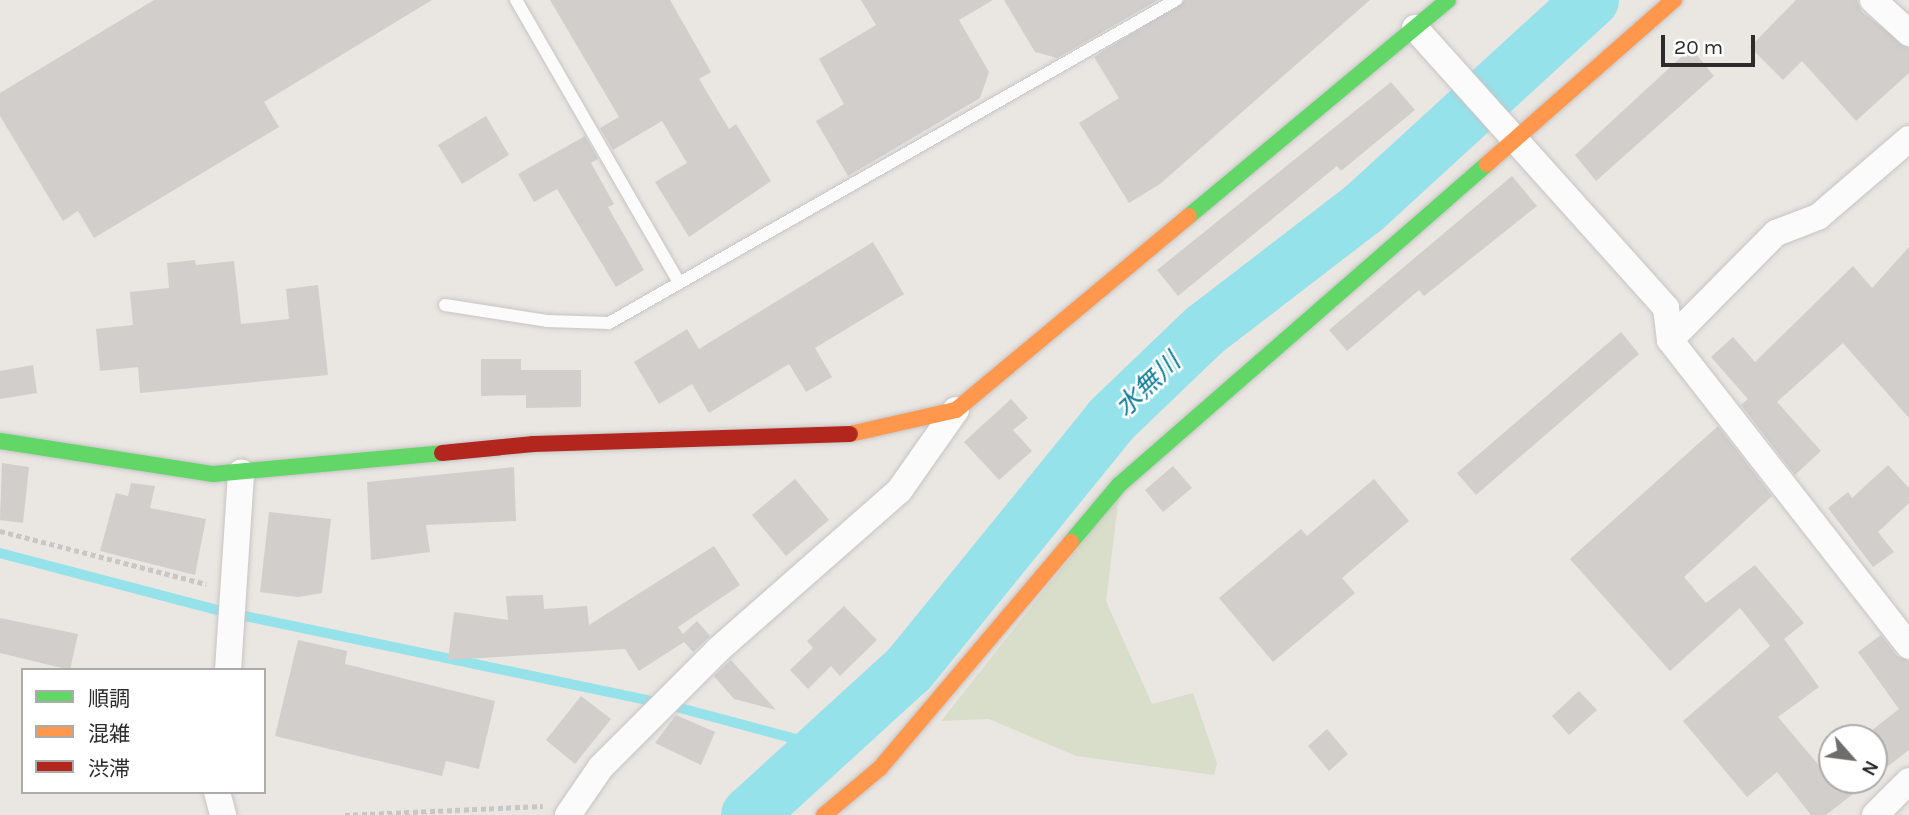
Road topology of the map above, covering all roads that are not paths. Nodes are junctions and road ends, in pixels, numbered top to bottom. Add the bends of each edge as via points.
1 (516, 0) edge
2 (1176, 0) edge
3 (1448, 0) edge
4 (1674, 0) edge
5 (1873, 0) edge
6 (1415, 28) junction
7 (1909, 33) edge
8 (1909, 139) edge
9 (1516, 143) junction
10 (679, 282) junction
11 (445, 305) dead end
12 (1670, 340) junction
13 (956, 410) junction
14 (0, 441) edge
15 (241, 472) junction
16 (1909, 646) edge
17 (229, 668) edge
18 (1909, 781) edge
19 (217, 794) edge
20 (571, 810) edge
21 (223, 815) edge
22 (824, 815) edge
23 (1875, 815) edge

1 - 10 lane
2 - 10 lane
3 - 6 street
4 - 9 street
5 - 7 street
6 - 9 street
6 - 13 street
8 - 12 street via 1818,217 1776,233
9 - 12 street via 1666,308
9 - 22 street via 1119,485 880,768
10 - 11 lane via 609,323 547,321
12 - 16 street
13 - 15 street via 832,438 534,444
13 - 20 street via 900,491 719,649 601,767
14 - 15 street via 213,474
15 - 17 street
18 - 23 street
19 - 21 street

